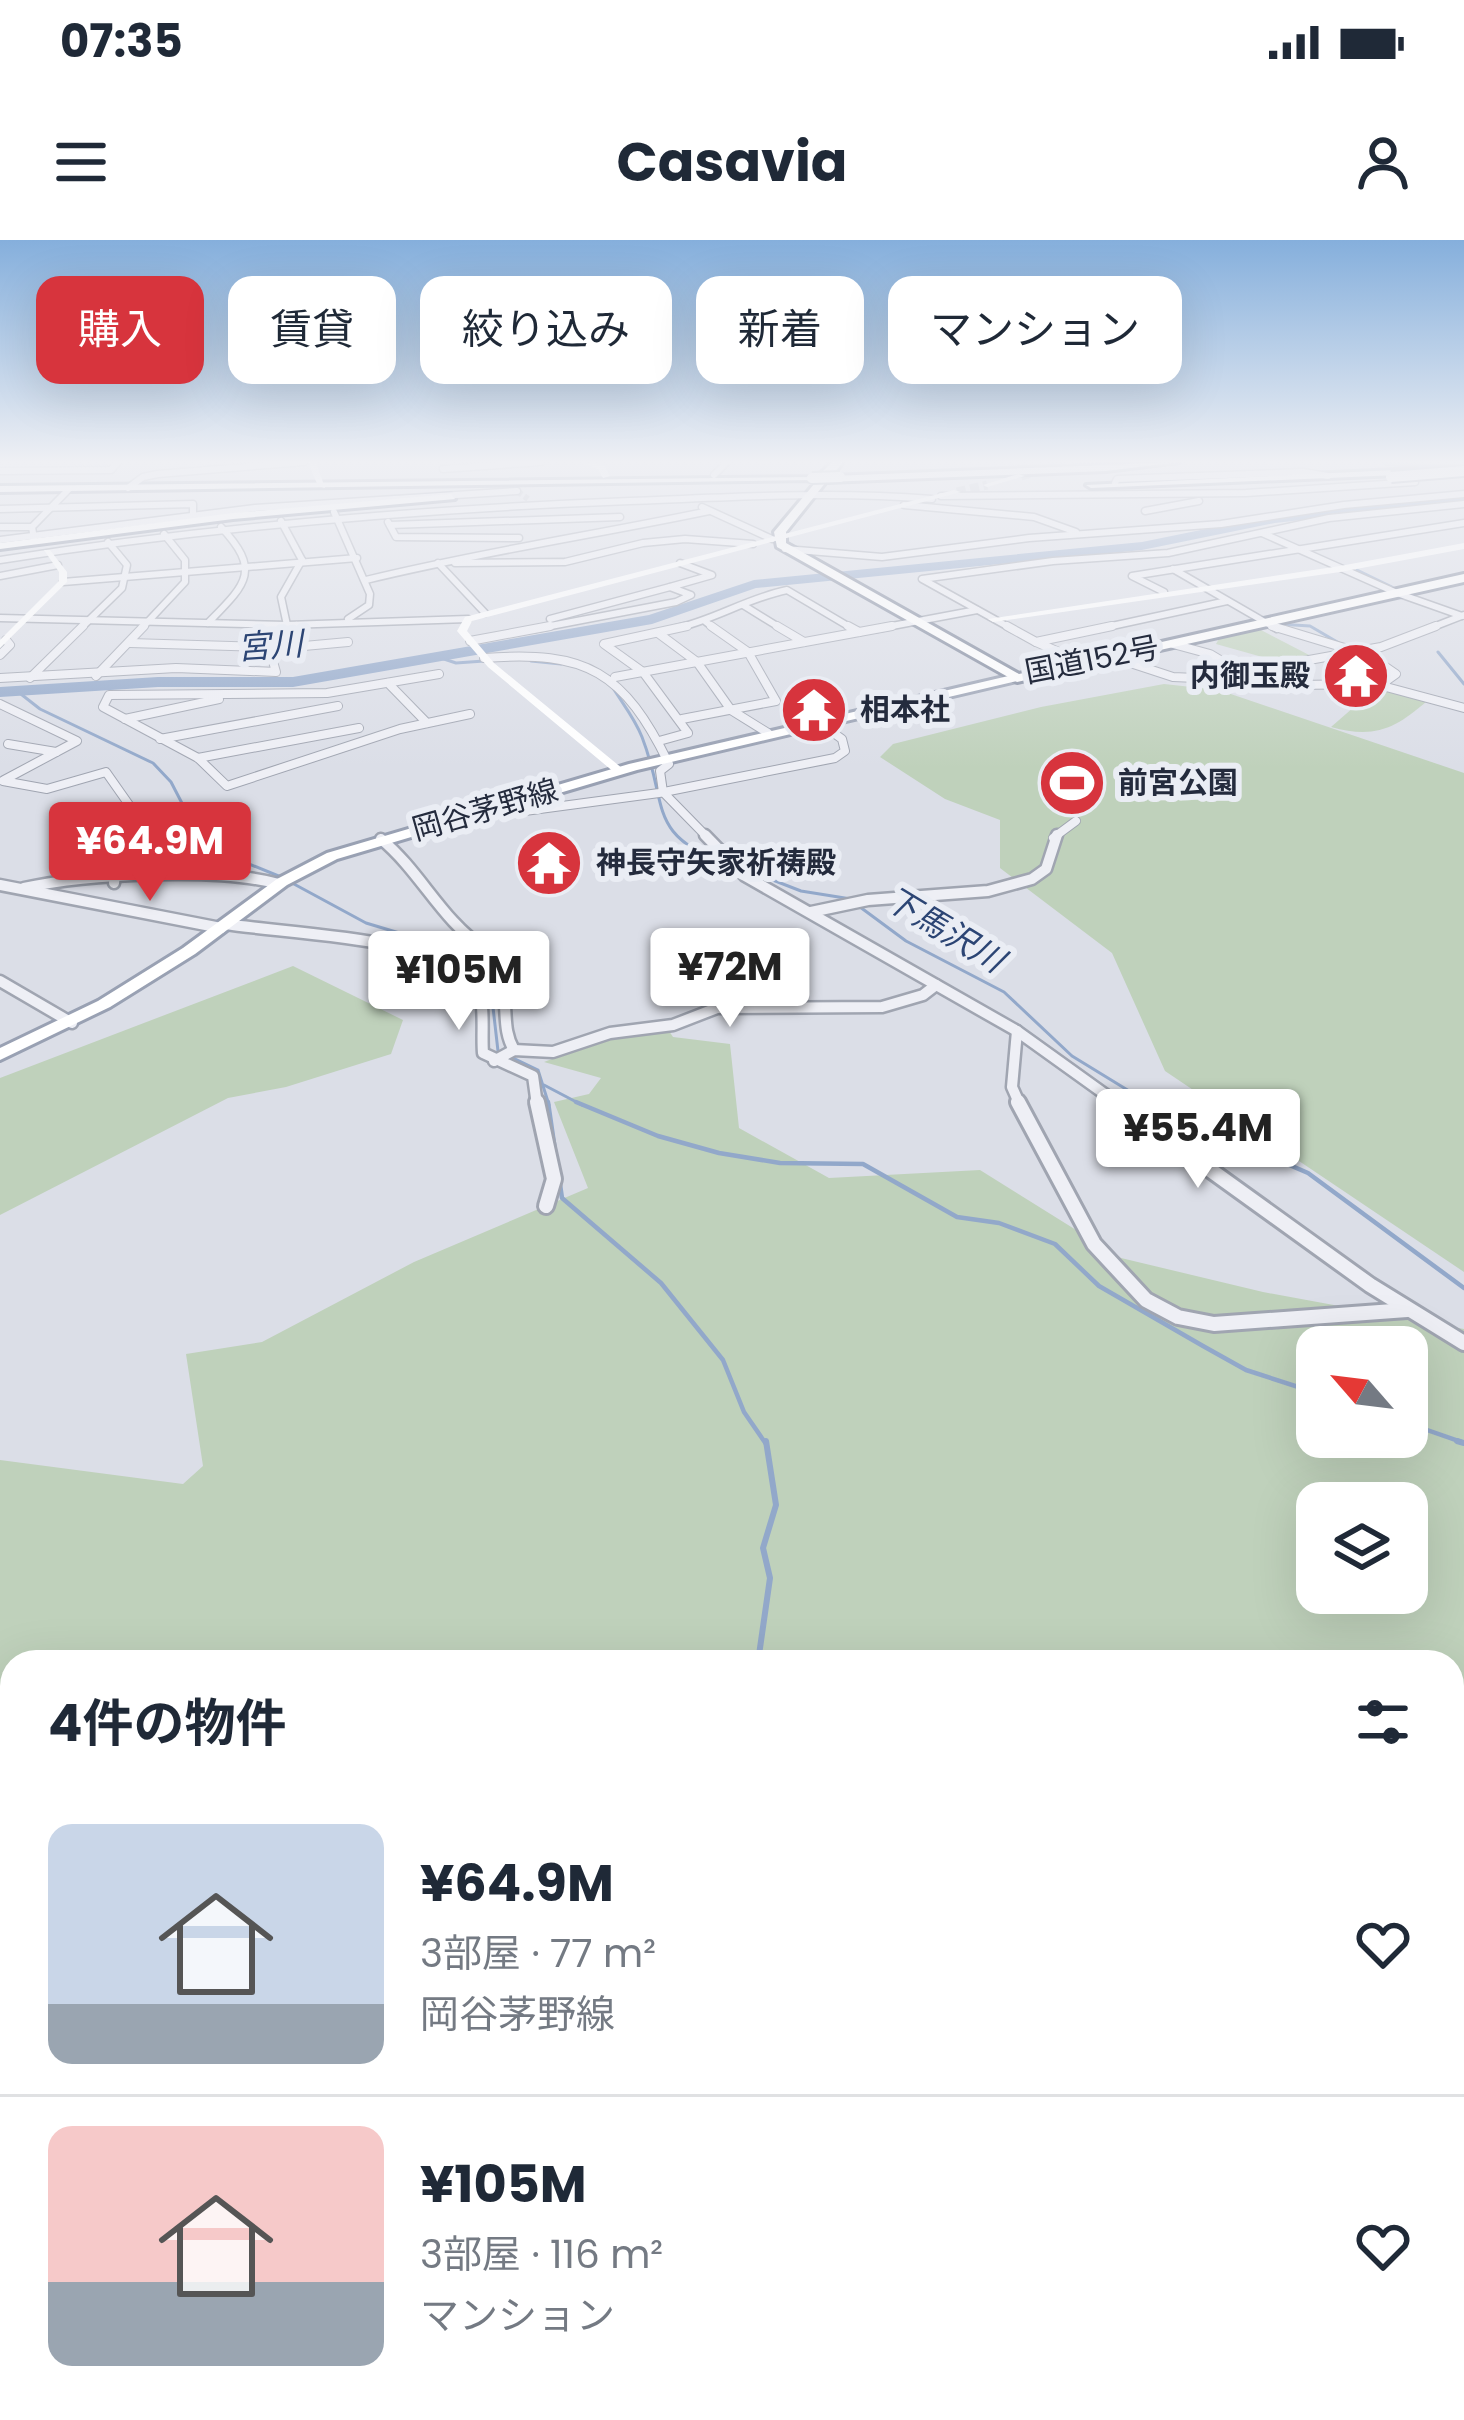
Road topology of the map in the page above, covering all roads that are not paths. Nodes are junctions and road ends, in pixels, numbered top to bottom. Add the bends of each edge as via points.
1 (126, 564) edge
2 (184, 564) edge
3 (262, 564) edge
4 (300, 564) edge
5 (359, 564) edge
6 (431, 564) edge
7 (444, 564) edge
8 (677, 564) edge
9 (682, 564) edge
10 (818, 564) edge
11 (1033, 564) edge
12 (1164, 564) edge
13 (1211, 564) edge
14 (1328, 564) edge
15 (1368, 564) edge
16 (58, 565) joint
17 (248, 565) junction
18 (1174, 569) junction
19 (1340, 569) junction
20 (188, 571) junction
21 (128, 576) junction
22 (0, 577) edge
23 (1464, 578) edge
24 (366, 580) junction
25 (63, 582) junction
26 (589, 586) junction
27 (1203, 586) junction
28 (670, 587) junction
29 (0, 588) edge
30 (1164, 592) junction
31 (1397, 593) junction
32 (622, 599) junction
33 (1227, 601) junction
34 (742, 605) junction
35 (977, 610) junction
36 (485, 613) junction
37 (1463, 616) edge
38 (0, 617) edge
39 (30, 618) junction
40 (468, 619) junction
41 (993, 619) junction
42 (91, 620) junction
43 (346, 620) junction
44 (151, 621) junction
45 (916, 621) junction
46 (706, 622) junction
47 (1266, 622) junction
48 (208, 623) junction
49 (262, 625) junction
50 (291, 625) junction
51 (557, 626) junction
52 (859, 632) junction
53 (658, 633) junction
54 (2, 642) edge
55 (348, 642) dead end
56 (471, 642) junction
57 (804, 642) junction
58 (1036, 642) junction
59 (130, 643) junction
60 (1174, 644) junction
61 (268, 646) junction
62 (1358, 651) junction
63 (748, 652) junction
64 (0, 655) edge
65 (1112, 657) junction
66 (485, 659) junction
67 (697, 662) junction
68 (1084, 663) junction
69 (643, 672) junction
70 (440, 674) dead end
71 (96, 676) junction
72 (615, 677) junction
73 (0, 678) edge
74 (30, 678) junction
75 (1017, 678) junction
76 (1252, 679) junction
77 (388, 683) junction
78 (1382, 685) junction
79 (327, 693) junction
80 (223, 696) junction
81 (0, 704) edge
82 (338, 706) junction
83 (1464, 707) edge
84 (731, 710) junction
85 (470, 714) dead end
86 (125, 719) junction
87 (682, 719) junction
88 (818, 722) junction
89 (427, 723) junction
90 (359, 728) junction
91 (768, 733) junction
92 (160, 739) junction
93 (370, 740) junction
94 (659, 741) junction
95 (8, 743) dead end
96 (56, 752) junction
97 (198, 758) junction
98 (653, 762) junction
99 (0, 764) edge
100 (25, 769) junction
101 (619, 771) junction
102 (2, 782) edge
103 (657, 793) junction
104 (484, 810) junction
105 (1076, 821) dead end
106 (381, 839) junction
107 (284, 881) junction
108 (114, 883) junction
109 (0, 885) edge
110 (24, 887) junction
111 (811, 911) junction
112 (224, 926) junction
113 (475, 963) junction
114 (0, 981) edge
115 (936, 985) junction
116 (72, 1023) junction
117 (1017, 1031) junction
118 (0, 1054) edge
119 (504, 1056) junction
120 (546, 1206) dead end
121 (1407, 1310) junction
122 (1464, 1342) edge

1 - 21 street
2 - 20 street
3 - 17 street
4 - 50 street via 280,597
5 - 24 street
6 - 24 street
7 - 36 street
8 - 26 street
9 - 28 street via 712,575
10 - 45 highway, 国道152号
11 - 35 street via 922,579
12 - 18 street
13 - 18 street
14 - 19 street
15 - 19 street
16 - 22 street
16 - 25 street
17 - 20 street
17 - 48 street via 238,592
18 - 27 street
18 - 30 street via 1132,576
19 - 27 street
19 - 31 street
20 - 21 street
20 - 44 street
21 - 25 street
21 - 42 street
22 - 29 street
23 - 31 highway, 国道152号
24 - 43 street via 369,605
25 - 39 street
26 - 32 street
26 - 36 street
27 - 30 street
27 - 33 street
28 - 32 street
28 - 51 street via 691,595
30 - 41 street
31 - 37 street
31 - 47 highway, 国道152号
32 - 51 street via 546,621
33 - 47 street
33 - 58 street
34 - 46 street
34 - 52 street via 787,590
34 - 57 street
35 - 41 street
35 - 45 street
36 - 40 street
37 - 62 street
38 - 39 street
39 - 42 street
39 - 54 street
40 - 43 street
40 - 56 street via 462,631
41 - 58 street
42 - 44 street
42 - 74 street
43 - 50 street
44 - 48 street
44 - 59 street
45 - 52 street
45 - 75 highway, 国道152号
46 - 53 street
46 - 63 street
47 - 60 highway, 国道152号
47 - 62 street
48 - 49 street
49 - 50 street
49 - 61 street
50 - 55 street via 304,646
51 - 56 street
52 - 57 street
53 - 67 street
53 - 69 street via 604,644
54 - 64 street via 10,645
56 - 66 street
57 - 63 street
58 - 68 street
59 - 61 street
59 - 71 street
60 - 65 highway, 国道152号
60 - 76 street
61 - 71 street via 276,672 176,668
62 - 76 street
62 - 78 street via 1396,674
63 - 67 street
63 - 84 street via 776,701
65 - 68 highway, 国道152号
65 - 76 street via 1173,676
66 - 72 street via 554,658
66 - 101 street
67 - 69 street
67 - 84 street
68 - 75 highway, 国道152号
69 - 72 street
69 - 87 street
70 - 77 street
71 - 74 street
72 - 94 street
73 - 74 street
75 - 88 main road, 岡谷茅野線
76 - 78 street
77 - 79 street
77 - 89 street
78 - 83 street
79 - 80 street
79 - 82 street
80 - 86 street
80 - 86 street via 109,695 104,707
81 - 96 street via 77,741
82 - 90 street
82 - 92 street
84 - 87 street
84 - 91 street
85 - 89 street
86 - 92 street
87 - 94 street via 686,735
88 - 91 main road, 岡谷茅野線
88 - 103 street via 842,739 840,755
89 - 93 street
90 - 93 street
90 - 97 street
91 - 98 main road, 岡谷茅野線
92 - 97 street
93 - 97 street via 227,786
94 - 98 street
95 - 96 street
96 - 100 street
98 - 101 main road, 岡谷茅野線
98 - 103 street via 669,764
99 - 100 street
100 - 102 street
101 - 104 main road, 岡谷茅野線
102 - 108 street via 47,789 106,772 132,809 144,857 117,860
103 - 104 street
103 - 111 street via 736,868
104 - 106 main road, 岡谷茅野線
105 - 111 street via 1052,839 1046,869 1030,880 976,894
106 - 107 main road, 岡谷茅野線
106 - 113 street via 403,855 442,917 484,949
107 - 108 street via 247,875
107 - 112 main road, 岡谷茅野線
108 - 110 street
109 - 110 street
110 - 112 street
111 - 115 street
112 - 113 street
112 - 116 main road, 岡谷茅野線
113 - 119 street via 502,979
113 - 119 street via 483,1053
114 - 116 street
115 - 117 street
115 - 119 street via 882,1007 738,1005 553,1052
116 - 118 main road, 岡谷茅野線
117 - 121 street
117 - 121 street via 1012,1088 1021,1108 1098,1246 1149,1305 1216,1324
119 - 120 street via 533,1076 554,1168
121 - 122 street

